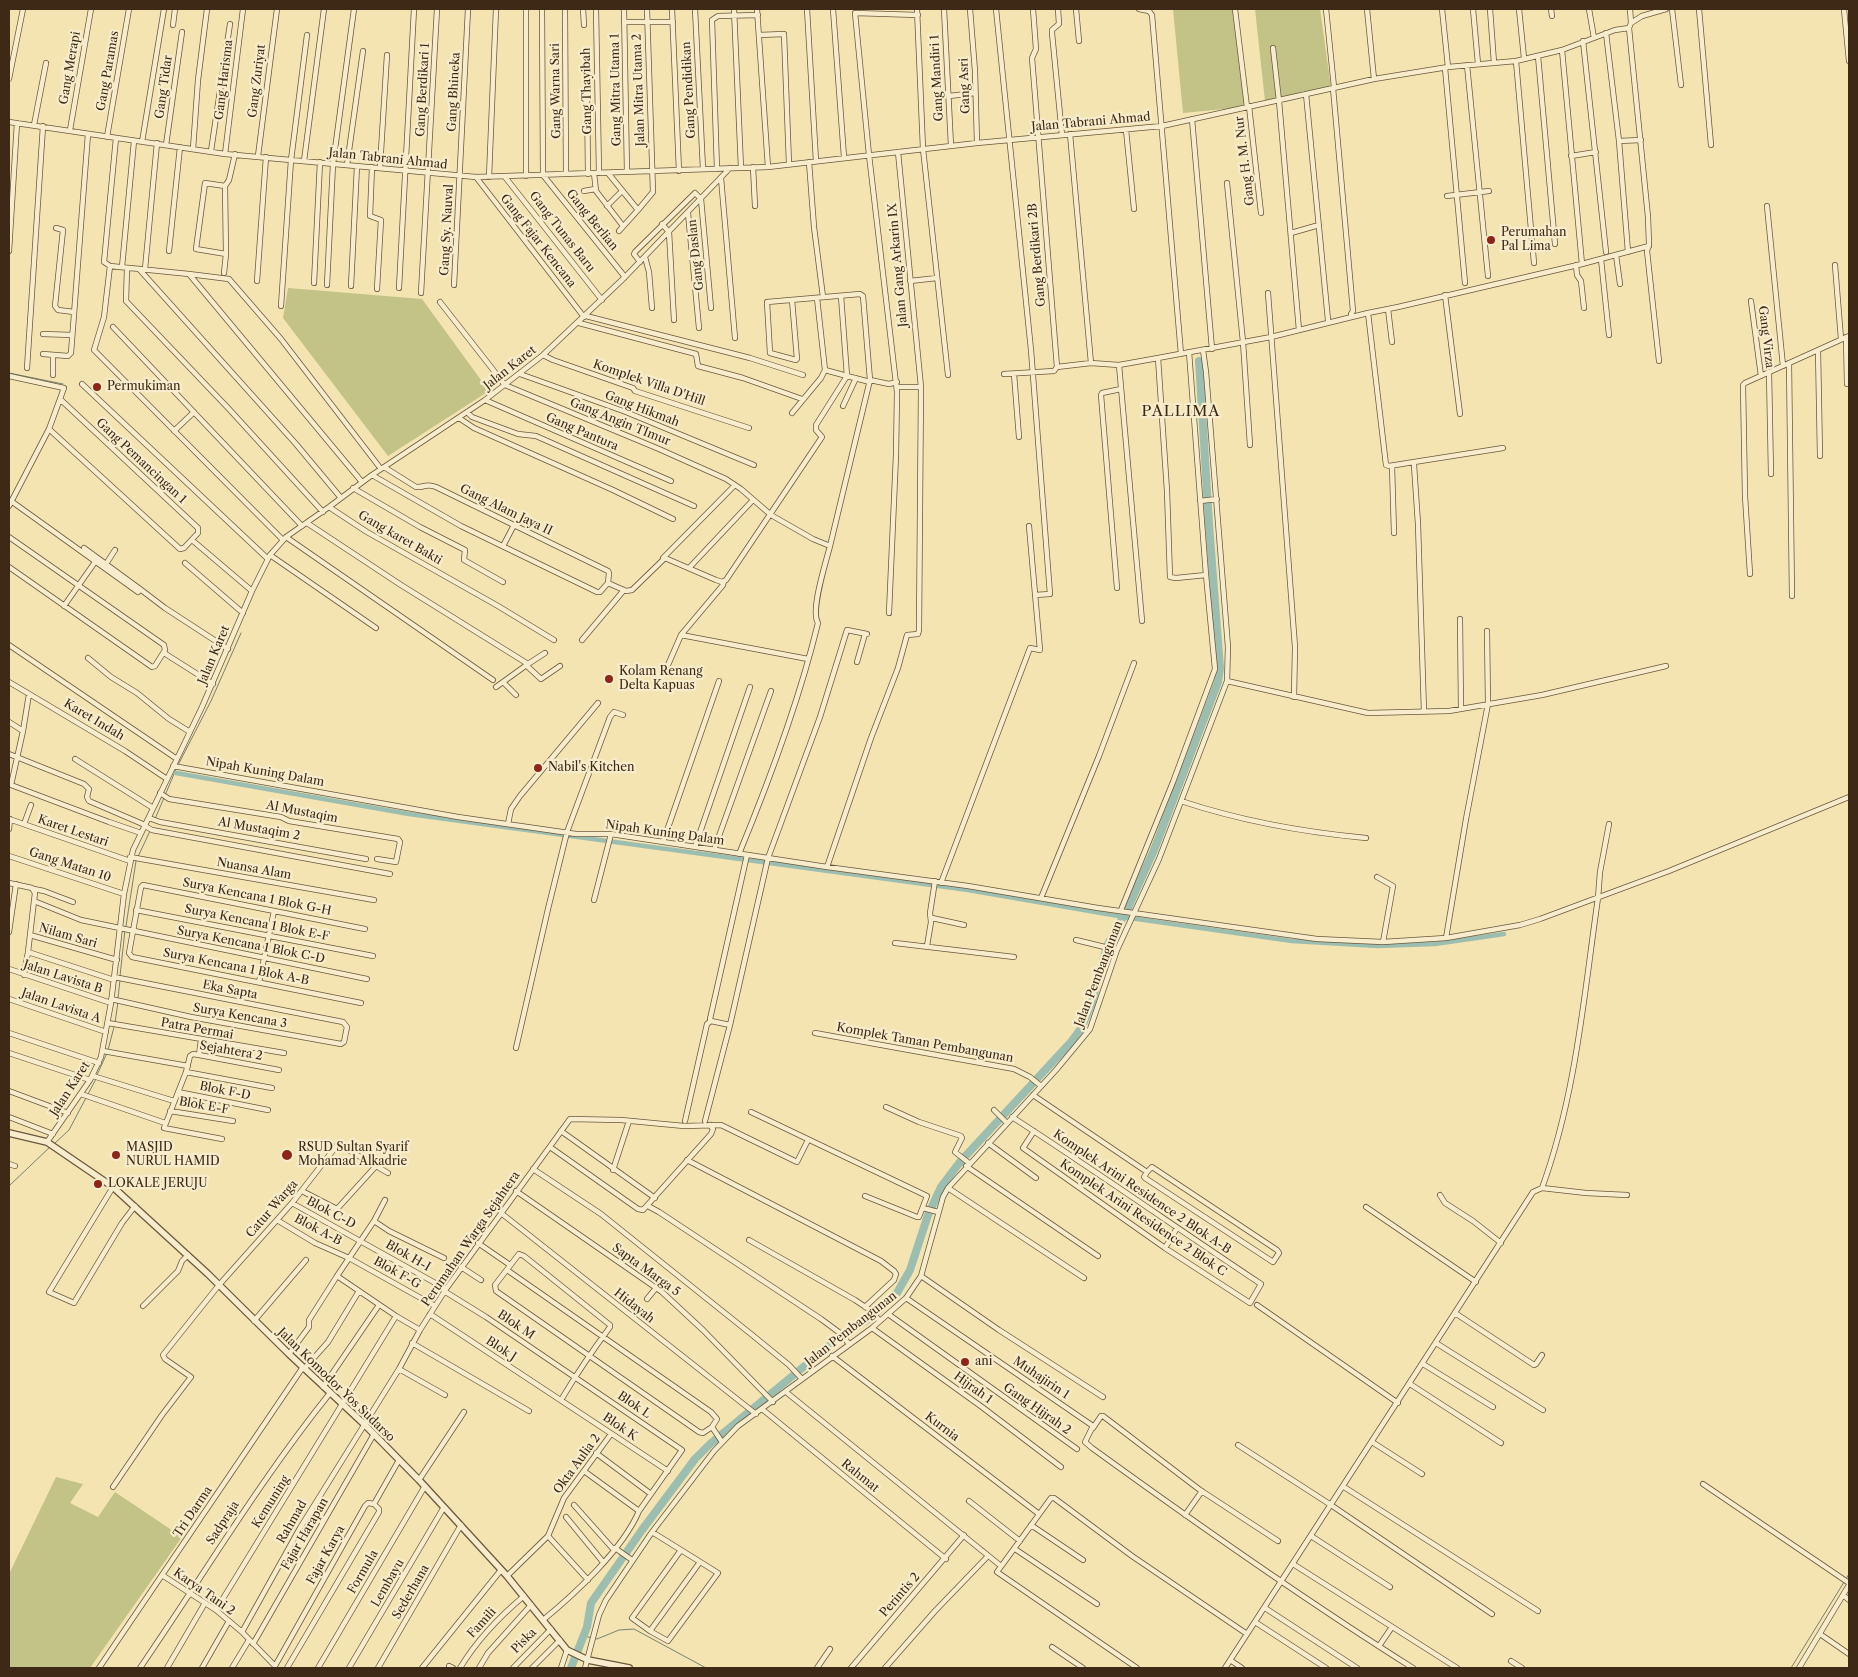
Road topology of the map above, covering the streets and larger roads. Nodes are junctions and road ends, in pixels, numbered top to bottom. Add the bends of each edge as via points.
1 (23, 9) edge
2 (91, 9) edge
3 (129, 9) edge
4 (164, 9) edge
5 (176, 9) edge
6 (207, 9) edge
7 (243, 9) edge
8 (277, 9) edge
9 (324, 9) edge
10 (354, 9) edge
11 (414, 9) edge
12 (437, 9) edge
13 (468, 9) edge
14 (496, 9) edge
15 (526, 9) edge
16 (542, 9) edge
17 (565, 9) edge
18 (583, 9) edge
19 (596, 9) edge
20 (624, 9) edge
21 (646, 9) edge
22 (672, 9) edge
23 (695, 9) edge
24 (734, 9) edge
25 (758, 9) edge
26 (807, 9) edge
27 (833, 9) edge
28 (917, 9) edge
29 (944, 9) edge
30 (970, 9) edge
31 (996, 9) edge
32 (1033, 9) edge
33 (1058, 9) edge
34 (1076, 9) edge
35 (1140, 9) edge
36 (1235, 9) edge
37 (1326, 9) edge
38 (1367, 9) edge
39 (1442, 9) edge
40 (1473, 9) edge
41 (1490, 9) edge
42 (1519, 9) edge
43 (1551, 9) edge
44 (1589, 9) edge
45 (1630, 9) edge
46 (1666, 9) edge
47 (1672, 9) edge
48 (1699, 9) edge
49 (1844, 9) edge
50 (758, 15) junction
51 (918, 15) junction
52 (734, 16) junction
53 (1552, 16) dead end
54 (625, 22) junction
55 (647, 22) junction
56 (673, 22) junction
57 (230, 24) dead end
58 (173, 25) dead end
59 (584, 25) dead end
60 (1630, 26) junction
61 (182, 32) dead end
62 (1606, 33) junction
63 (307, 35) dead end
64 (759, 35) junction
65 (1594, 38) junction
66 (1080, 41) dead end
67 (1583, 41) junction
68 (1273, 48) dead end
69 (1562, 50) junction
70 (363, 51) dead end
71 (387, 55) dead end
72 (1538, 56) junction
73 (1524, 58) junction
74 (1516, 61) junction
75 (1849, 61) edge
76 (46, 63) dead end
77 (1494, 63) junction
78 (1478, 64) junction
79 (1467, 66) junction
80 (1447, 67) junction
81 (9, 79) edge
82 (1374, 79) junction
83 (1681, 85) dead end
84 (1334, 88) junction
85 (587, 89) dead end
86 (975, 93) junction
87 (1306, 94) junction
88 (949, 96) junction
89 (1279, 101) junction
90 (1248, 106) junction
91 (1192, 118) junction
92 (9, 122) edge
93 (17, 122) junction
94 (34, 125) junction
95 (42, 126) junction
96 (1162, 126) junction
97 (70, 130) junction
98 (1126, 130) junction
99 (88, 134) junction
100 (1070, 134) junction
101 (1062, 135) junction
102 (107, 137) junction
103 (1037, 137) junction
104 (116, 138) junction
105 (1008, 140) junction
106 (1641, 140) junction
107 (134, 141) junction
108 (1619, 141) junction
109 (142, 142) junction
110 (157, 143) junction
111 (977, 143) junction
112 (166, 145) junction
113 (1711, 145) dead end
114 (951, 146) junction
115 (180, 147) junction
116 (193, 149) junction
117 (923, 149) junction
118 (211, 151) junction
119 (898, 152) junction
120 (1596, 152) junction
121 (225, 154) junction
122 (235, 154) junction
123 (869, 155) junction
124 (258, 156) junction
125 (1571, 156) junction
126 (266, 157) junction
127 (844, 158) junction
128 (291, 160) junction
129 (304, 160) junction
130 (816, 161) junction
131 (320, 162) junction
132 (809, 162) junction
133 (333, 164) junction
134 (789, 164) junction
135 (347, 165) junction
136 (357, 166) junction
137 (372, 167) junction
138 (768, 167) junction
139 (380, 168) junction
140 (730, 168) junction
141 (741, 168) junction
142 (753, 168) junction
143 (717, 169) junction
144 (405, 170) junction
145 (652, 170) junction
146 (703, 170) junction
147 (679, 171) junction
148 (627, 172) junction
149 (428, 173) junction
150 (596, 173) junction
151 (608, 173) junction
152 (566, 174) junction
153 (588, 174) junction
154 (460, 176) junction
155 (526, 176) junction
156 (543, 176) junction
157 (489, 177) junction
158 (505, 177) junction
159 (476, 178) junction
160 (720, 178) junction
161 (1228, 183) dead end
162 (225, 186) junction
163 (595, 189) junction
164 (584, 191) dead end
165 (622, 191) junction
166 (1489, 191) dead end
167 (1480, 192) junction
168 (1458, 195) junction
169 (1447, 196) dead end
170 (701, 199) junction
171 (607, 206) junction
172 (755, 206) dead end
173 (1767, 206) dead end
174 (1134, 209) dead end
175 (638, 210) junction
176 (676, 210) junction
177 (688, 213) junction
178 (1261, 213) dead end
179 (682, 218) junction
180 (662, 224) junction
181 (1319, 225) junction
182 (623, 226) junction
183 (56, 228) dead end
184 (618, 231) dead end
185 (669, 232) junction
186 (1291, 233) junction
187 (1555, 244) dead end
188 (1649, 246) junction
189 (9, 251) edge
190 (169, 251) dead end
191 (1606, 252) dead end
192 (1628, 252) junction
193 (226, 254) junction
194 (1616, 255) junction
195 (645, 257) junction
196 (1602, 259) junction
197 (640, 262) junction
198 (1534, 263) dead end
199 (1582, 264) junction
200 (1576, 265) junction
201 (1835, 265) dead end
202 (110, 266) junction
203 (124, 267) junction
204 (142, 269) junction
205 (224, 273) dead end
206 (189, 274) junction
207 (1488, 276) dead end
208 (625, 277) junction
209 (937, 278) junction
210 (257, 281) dead end
211 (910, 281) junction
212 (314, 283) dead end
213 (1465, 283) dead end
214 (1620, 284) dead end
215 (327, 285) dead end
216 (454, 285) dead end
217 (351, 286) dead end
218 (400, 288) dead end
219 (377, 289) dead end
220 (421, 293) dead end
221 (1268, 293) dead end
222 (1445, 295) junction
223 (841, 296) junction
224 (820, 297) junction
225 (602, 300) junction
226 (792, 300) junction
227 (1751, 301) dead end
228 (440, 302) dead end
229 (281, 306) dead end
230 (652, 308) dead end
231 (711, 308) dead end
232 (1584, 308) dead end
233 (1388, 309) junction
234 (74, 312) junction
235 (1368, 312) junction
236 (1351, 314) dead end
237 (585, 316) junction
238 (674, 320) dead end
239 (1328, 320) dead end
240 (579, 323) junction
241 (113, 327) dead end
242 (699, 328) dead end
243 (1299, 330) junction
244 (44, 334) dead end
245 (1609, 334) dead end
246 (72, 335) junction
247 (1272, 337) junction
248 (1846, 337) edge
249 (735, 338) dead end
250 (1243, 342) junction
251 (1392, 342) dead end
252 (1212, 349) junction
253 (1203, 350) junction
254 (1818, 350) junction
255 (1189, 352) junction
256 (42, 354) dead end
257 (1181, 354) junction
258 (53, 355) junction
259 (543, 355) junction
260 (1158, 358) junction
261 (1659, 361) dead end
262 (1091, 363) junction
263 (1789, 363) junction
264 (1119, 365) junction
265 (1783, 366) junction
266 (27, 368) dead end
267 (1055, 369) junction
268 (825, 370) junction
269 (1032, 372) junction
270 (1769, 372) junction
271 (520, 374) junction
272 (1004, 374) dead end
273 (1014, 374) junction
274 (53, 375) dead end
275 (803, 375) dead end
276 (948, 375) dead end
277 (9, 376) edge
278 (847, 376) junction
279 (1761, 376) junction
280 (856, 378) junction
281 (870, 381) junction
282 (82, 384) dead end
283 (1847, 384) dead end
284 (505, 385) junction
285 (897, 385) junction
286 (921, 387) junction
287 (1121, 389) junction
288 (60, 399) junction
289 (802, 399) junction
290 (485, 400) junction
291 (843, 406) dead end
292 (194, 412) junction
293 (467, 412) junction
294 (792, 413) dead end
295 (1460, 414) dead end
296 (459, 418) junction
297 (749, 428) dead end
298 (49, 429) junction
299 (174, 431) junction
300 (1019, 437) dead end
301 (1250, 445) dead end
302 (1503, 448) dead end
303 (1820, 456) dead end
304 (1414, 462) junction
305 (754, 465) dead end
306 (1392, 466) junction
307 (382, 468) junction
308 (1770, 474) dead end
309 (372, 475) junction
310 (671, 481) dead end
311 (362, 482) junction
312 (735, 485) junction
313 (353, 488) junction
314 (341, 498) junction
315 (1217, 499) junction
316 (753, 500) junction
317 (1200, 500) junction
318 (11, 501) junction
319 (9, 506) edge
320 (694, 506) dead end
321 (329, 507) junction
322 (323, 512) junction
323 (771, 515) junction
324 (673, 519) dead end
325 (307, 523) junction
326 (514, 525) junction
327 (302, 526) junction
328 (1029, 526) dead end
329 (1394, 533) dead end
330 (9, 537) edge
331 (284, 538) junction
332 (192, 540) junction
333 (503, 546) junction
334 (830, 546) junction
335 (84, 548) dead end
336 (115, 550) dead end
337 (269, 557) junction
338 (663, 558) junction
339 (95, 562) junction
340 (185, 563) dead end
341 (106, 564) junction
342 (9, 567) edge
343 (689, 568) junction
344 (1750, 574) dead end
345 (1206, 575) junction
346 (724, 581) junction
347 (503, 582) dead end
348 (608, 583) junction
349 (78, 586) junction
350 (1117, 588) dead end
351 (140, 589) junction
352 (624, 590) junction
353 (252, 591) junction
354 (1036, 595) junction
355 (1792, 596) dead end
356 (64, 606) junction
357 (243, 613) junction
358 (889, 613) dead end
359 (1460, 619) dead end
360 (1142, 621) dead end
361 (376, 628) dead end
362 (1487, 631) dead end
363 (681, 636) junction
364 (554, 640) dead end
365 (582, 640) dead end
366 (9, 645) edge
367 (228, 649) junction
368 (164, 653) junction
369 (545, 653) dead end
370 (88, 658) dead end
371 (808, 659) junction
372 (857, 662) dead end
373 (1134, 663) dead end
374 (528, 665) junction
375 (560, 666) dead end
376 (668, 666) dead end
377 (1666, 666) dead end
378 (494, 680) dead end
379 (719, 681) dead end
380 (1227, 681) junction
381 (9, 682) edge
382 (504, 682) junction
383 (213, 684) junction
384 (750, 687) dead end
385 (496, 688) dead end
386 (771, 691) dead end
387 (29, 694) junction
388 (516, 696) dead end
389 (1294, 697) junction
390 (598, 703) dead end
391 (1488, 704) junction
392 (1461, 709) junction
393 (1424, 712) junction
394 (623, 716) dead end
395 (9, 722) edge
396 (22, 731) junction
397 (190, 732) junction
398 (9, 754) edge
399 (18, 758) junction
400 (176, 759) junction
401 (75, 760) dead end
402 (174, 766) junction
403 (167, 779) junction
404 (10, 784) edge
405 (9, 791) edge
406 (161, 793) junction
407 (1849, 797) edge
408 (1181, 801) junction
409 (31, 805) dead end
410 (153, 808) junction
411 (150, 818) junction
412 (9, 819) edge
413 (24, 824) junction
414 (508, 824) junction
415 (1609, 824) dead end
416 (145, 826) junction
417 (9, 829) edge
418 (141, 832) junction
419 (567, 834) junction
420 (1366, 838) dead end
421 (610, 839) junction
422 (663, 842) junction
423 (695, 847) junction
424 (714, 850) junction
425 (739, 854) junction
426 (747, 855) junction
427 (9, 856) edge
428 (131, 859) junction
429 (366, 859) dead end
430 (377, 859) dead end
431 (768, 859) junction
432 (827, 867) junction
433 (390, 874) dead end
434 (1376, 877) dead end
435 (9, 883) edge
436 (941, 883) junction
437 (16, 884) junction
438 (935, 884) junction
439 (34, 889) junction
440 (124, 894) junction
441 (1041, 898) junction
442 (1598, 898) junction
443 (374, 900) dead end
444 (594, 900) dead end
445 (34, 901) junction
446 (73, 902) dead end
447 (136, 910) junction
448 (274, 910) junction
449 (1122, 911) junction
450 (1133, 913) junction
451 (932, 918) junction
452 (964, 925) dead end
453 (364, 929) dead end
454 (122, 930) junction
455 (9, 932) edge
456 (132, 932) junction
457 (30, 935) junction
458 (269, 936) junction
459 (1446, 938) junction
460 (1076, 940) dead end
461 (1383, 942) junction
462 (895, 943) dead end
463 (927, 946) junction
464 (1114, 950) junction
465 (28, 952) junction
466 (373, 956) dead end
467 (1014, 957) dead end
468 (264, 958) junction
469 (116, 960) junction
470 (9, 969) edge
471 (24, 975) junction
472 (115, 978) junction
473 (367, 979) dead end
474 (259, 982) junction
475 (9, 999) edge
476 (112, 1001) junction
477 (362, 1002) dead end
478 (710, 1018) dead end
479 (343, 1022) joint
480 (109, 1023) junction
481 (730, 1025) junction
482 (106, 1032) junction
483 (9, 1033) edge
484 (815, 1033) dead end
485 (201, 1040) junction
486 (516, 1048) dead end
487 (104, 1051) junction
488 (9, 1053) edge
489 (284, 1053) dead end
490 (199, 1055) junction
491 (99, 1062) junction
492 (188, 1066) junction
493 (279, 1070) dead end
494 (186, 1072) junction
495 (92, 1077) junction
496 (1040, 1085) junction
497 (272, 1088) dead end
498 (9, 1091) edge
499 (178, 1092) junction
500 (1033, 1094) junction
501 (82, 1095) junction
502 (174, 1101) junction
503 (886, 1107) dead end
504 (268, 1110) dead end
505 (994, 1110) dead end
506 (170, 1111) junction
507 (751, 1112) dead end
508 (68, 1113) junction
509 (9, 1117) edge
510 (1012, 1117) junction
511 (629, 1121) junction
512 (684, 1121) dead end
513 (705, 1121) dead end
514 (233, 1122) dead end
515 (1007, 1122) junction
516 (165, 1123) junction
517 (710, 1125) junction
518 (561, 1131) junction
519 (1034, 1131) junction
520 (9, 1133) edge
521 (53, 1134) junction
522 (222, 1139) dead end
523 (808, 1140) junction
524 (47, 1142) junction
525 (988, 1143) junction
526 (550, 1147) junction
527 (687, 1160) junction
528 (9, 1164) edge
529 (968, 1164) junction
530 (15, 1166) dead end
531 (376, 1166) junction
532 (533, 1169) junction
533 (614, 1170) junction
534 (1147, 1172) junction
535 (388, 1173) dead end
536 (1036, 1178) dead end
537 (113, 1186) junction
538 (948, 1188) junction
539 (1542, 1188) junction
540 (302, 1191) junction
541 (516, 1192) junction
542 (1627, 1194) dead end
543 (1440, 1195) dead end
544 (865, 1196) dead end
545 (654, 1198) junction
546 (385, 1200) dead end
547 (292, 1203) junction
548 (135, 1206) junction
549 (648, 1206) junction
550 (1366, 1207) dead end
551 (925, 1208) junction
552 (936, 1212) junction
553 (500, 1213) junction
554 (277, 1220) junction
555 (374, 1221) junction
556 (1177, 1228) junction
557 (361, 1240) junction
558 (749, 1240) dead end
559 (478, 1243) junction
560 (1501, 1243) junction
561 (1165, 1248) junction
562 (188, 1255) junction
563 (1098, 1256) dead end
564 (349, 1258) junction
565 (444, 1258) dead end
566 (306, 1260) dead end
567 (510, 1265) junction
568 (461, 1267) junction
569 (507, 1270) junction
570 (337, 1276) junction
571 (921, 1276) junction
572 (1084, 1278) dead end
573 (481, 1280) dead end
574 (1476, 1282) junction
575 (218, 1284) junction
576 (1261, 1284) joint
577 (656, 1288) junction
578 (445, 1290) junction
579 (359, 1291) junction
580 (906, 1298) junction
581 (647, 1299) dead end
582 (379, 1305) junction
583 (1257, 1305) dead end
584 (143, 1306) dead end
585 (435, 1306) junction
586 (868, 1309) junction
587 (1455, 1313) junction
588 (430, 1314) junction
589 (888, 1314) junction
590 (396, 1316) junction
591 (254, 1321) junction
592 (880, 1321) junction
593 (872, 1328) junction
594 (420, 1330) junction
595 (602, 1337) junction
596 (848, 1342) junction
597 (412, 1343) junction
598 (1436, 1343) junction
599 (289, 1354) junction
600 (1542, 1355) dead end
601 (590, 1356) junction
602 (832, 1356) junction
603 (1423, 1364) junction
604 (303, 1368) junction
605 (399, 1369) junction
606 (575, 1377) junction
607 (801, 1377) junction
608 (1410, 1384) junction
609 (323, 1387) junction
610 (786, 1392) junction
611 (330, 1393) junction
612 (444, 1394) dead end
613 (1103, 1397) dead end
614 (561, 1400) junction
615 (771, 1401) junction
616 (1398, 1403) junction
617 (343, 1405) junction
618 (1493, 1407) dead end
619 (762, 1409) junction
620 (1543, 1410) dead end
621 (529, 1411) dead end
622 (464, 1412) dead end
623 (754, 1413) junction
624 (364, 1424) junction
625 (1093, 1428) junction
626 (713, 1429) junction
627 (374, 1434) junction
628 (611, 1434) junction
629 (721, 1440) junction
630 (1372, 1442) junction
631 (1500, 1443) dead end
632 (1238, 1446) dead end
633 (1076, 1449) dead end
634 (596, 1453) junction
635 (399, 1460) junction
636 (1061, 1467) dead end
637 (584, 1471) junction
638 (668, 1471) junction
639 (1422, 1474) dead end
640 (419, 1480) junction
641 (1703, 1484) dead end
642 (425, 1486) junction
643 (113, 1487) dead end
644 (1344, 1487) junction
645 (1202, 1492) junction
646 (651, 1494) junction
647 (969, 1501) dead end
648 (374, 1504) junction
649 (1331, 1505) junction
650 (574, 1506) dead end
651 (444, 1507) junction
652 (638, 1511) junction
653 (1039, 1514) junction
654 (1185, 1515) junction
655 (566, 1517) dead end
656 (461, 1525) junction
657 (1031, 1525) junction
658 (652, 1532) junction
659 (964, 1535) junction
660 (548, 1536) junction
661 (1311, 1536) junction
662 (1020, 1541) junction
663 (1278, 1541) dead end
664 (614, 1549) junction
665 (1015, 1549) junction
666 (681, 1550) junction
667 (988, 1556) junction
668 (629, 1558) junction
669 (946, 1558) junction
670 (1083, 1560) dead end
671 (603, 1562) junction
672 (700, 1562) junction
673 (1293, 1564) junction
674 (1001, 1566) junction
675 (501, 1570) junction
676 (162, 1575) junction
677 (507, 1576) junction
678 (588, 1580) junction
679 (1281, 1582) junction
680 (1849, 1583) edge
681 (1390, 1587) dead end
682 (190, 1593) junction
683 (1842, 1595) junction
684 (524, 1596) junction
685 (1849, 1600) edge
686 (205, 1603) junction
687 (1097, 1604) dead end
688 (531, 1605) junction
689 (1265, 1608) junction
690 (216, 1610) junction
691 (1538, 1611) dead end
692 (1492, 1614) dead end
693 (229, 1620) junction
694 (543, 1620) junction
695 (1255, 1622) junction
696 (1392, 1627) junction
697 (551, 1629) junction
698 (650, 1631) junction
699 (242, 1632) junction
700 (1247, 1634) junction
701 (1820, 1634) junction
702 (560, 1640) junction
703 (251, 1642) junction
704 (1379, 1646) junction
705 (1052, 1648) dead end
706 (830, 1649) dead end
707 (569, 1652) junction
708 (1849, 1654) edge
709 (588, 1660) junction
710 (1230, 1660) junction
711 (1511, 1661) dead end
712 (99, 1668) edge
713 (140, 1668) edge
714 (167, 1668) edge
715 (202, 1668) edge
716 (232, 1668) edge
717 (276, 1668) edge
718 (287, 1668) edge
719 (318, 1668) edge
720 (349, 1668) edge
721 (378, 1668) edge
722 (422, 1668) edge
723 (460, 1668) edge
724 (479, 1668) edge
725 (513, 1668) edge
726 (532, 1668) edge
727 (561, 1668) edge
728 (585, 1668) edge
729 (629, 1668) edge
730 (817, 1668) edge
731 (851, 1668) edge
732 (885, 1668) edge
733 (1083, 1668) edge
734 (1137, 1668) edge
735 (1225, 1668) edge
736 (1242, 1668) edge
737 (1326, 1668) edge
738 (1357, 1668) edge
739 (1413, 1668) edge
740 (1457, 1668) edge
741 (1522, 1668) edge
742 (1799, 1668) edge

1 - 81 street
2 - 97 street, Gang Merapi
3 - 102 street, Gang Paramas
4 - 109 street
5 - 58 street
6 - 116 street
7 - 121 street, Gang Harisma
8 - 124 street, Gang Zuriyat
9 - 129 street
10 - 133 street
11 - 144 street
12 - 149 street, Gang Berdikari 1
13 - 154 street, Gang Bhineka
14 - 157 street
15 - 155 street
16 - 156 street
17 - 152 street, Gang Warna Sari
18 - 59 street
19 - 150 street, Gang Thayibah
20 - 54 street, Gang Mitra Utama 1
21 - 55 street, Jalan Mitra Utama 2
22 - 56 street
23 - 146 street, Gang Pendidikan
24 - 52 street
25 - 50 street
26 - 130 street
27 - 127 street
28 - 51 street
29 - 88 street, Gang Mandiri 1
30 - 86 street, Gang Asri
31 - 105 street
32 - 103 street, Gang Berdikari 2B via 1036,49 1032,58
33 - 101 street via 1059,24 1052,33
34 - 66 street
35 - 96 street via 1152,15
36 - 90 street, Gang H. M. Nur
37 - 84 street
38 - 82 street
39 - 80 street
40 - 78 street
41 - 77 street
42 - 73 street
43 - 53 street
44 - 65 street
45 - 60 street
46 - 60 street, Jalan Tabrani Ahmad via 1642,16
47 - 83 street
48 - 113 street
49 - 75 street
50 - 52 street
50 - 64 street
51 - 117 street
51 - 123 street via 855,13
52 - 141 street
52 - 143 street via 716,16 712,24
54 - 55 street
54 - 148 street, Gang Mitra Utama 1
55 - 56 street
55 - 145 street, Jalan Mitra Utama 2
56 - 147 street
57 - 118 street
60 - 62 street, Jalan Tabrani Ahmad
60 - 106 street
61 - 112 street, Gang Tidar
62 - 65 street, Jalan Tabrani Ahmad
62 - 108 street
63 - 128 street
64 - 134 street via 784,34
64 - 138 street
65 - 67 street, Jalan Tabrani Ahmad
67 - 69 street, Jalan Tabrani Ahmad
67 - 120 street
68 - 89 street
69 - 72 street, Jalan Tabrani Ahmad
69 - 125 street
70 - 135 street
71 - 139 street
72 - 73 street, Jalan Tabrani Ahmad
72 - 187 street
73 - 74 street, Jalan Tabrani Ahmad
74 - 77 street, Jalan Tabrani Ahmad
74 - 198 street
76 - 94 street
77 - 78 street, Jalan Tabrani Ahmad
78 - 79 street, Jalan Tabrani Ahmad
79 - 80 street, Jalan Tabrani Ahmad
79 - 167 street
80 - 82 street, Jalan Tabrani Ahmad
80 - 168 street
82 - 84 street, Jalan Tabrani Ahmad
84 - 87 street, Jalan Tabrani Ahmad
84 - 236 street
85 - 153 street
86 - 88 street
86 - 111 street, Gang Asri
87 - 89 street, Jalan Tabrani Ahmad
87 - 181 street
88 - 114 street, Gang Mandiri 1
89 - 90 street, Jalan Tabrani Ahmad
89 - 186 street
90 - 91 street, Jalan Tabrani Ahmad
90 - 178 street, Gang H. M. Nur
91 - 96 street, Jalan Tabrani Ahmad
91 - 252 street
92 - 93 street, Jalan Tabrani Ahmad
93 - 94 street, Jalan Tabrani Ahmad
93 - 189 street
94 - 95 street, Jalan Tabrani Ahmad
95 - 97 street, Jalan Tabrani Ahmad
95 - 266 street
96 - 98 street, Jalan Tabrani Ahmad
96 - 257 street
97 - 99 street, Jalan Tabrani Ahmad
98 - 100 street, Jalan Tabrani Ahmad
98 - 174 street
99 - 102 street, Jalan Tabrani Ahmad
99 - 234 street
100 - 101 street, Jalan Tabrani Ahmad
100 - 262 street
101 - 103 street, Jalan Tabrani Ahmad
102 - 104 street, Jalan Tabrani Ahmad
103 - 105 street, Jalan Tabrani Ahmad
103 - 267 street, Gang Berdikari 2B
104 - 107 street, Jalan Tabrani Ahmad
104 - 202 street via 104,259
105 - 111 street, Jalan Tabrani Ahmad
105 - 269 street
106 - 108 street
106 - 188 street
107 - 109 street, Jalan Tabrani Ahmad
107 - 203 street
108 - 192 street
109 - 110 street, Jalan Tabrani Ahmad
110 - 112 street, Jalan Tabrani Ahmad
110 - 204 street
111 - 114 street, Jalan Tabrani Ahmad
112 - 115 street, Jalan Tabrani Ahmad
114 - 117 street, Jalan Tabrani Ahmad
115 - 116 street, Jalan Tabrani Ahmad
115 - 190 street
116 - 118 street, Jalan Tabrani Ahmad
117 - 119 street, Jalan Tabrani Ahmad
117 - 209 street
118 - 121 street, Jalan Tabrani Ahmad
119 - 123 street, Jalan Tabrani Ahmad
119 - 211 street, Jalan Gang Arkarin IX
120 - 125 street
120 - 191 street
121 - 122 street, Jalan Tabrani Ahmad
122 - 124 street, Jalan Tabrani Ahmad
122 - 162 street
123 - 127 street, Jalan Tabrani Ahmad
123 - 285 street
124 - 126 street, Jalan Tabrani Ahmad
125 - 199 street
126 - 128 street, Jalan Tabrani Ahmad
126 - 210 street
127 - 130 street, Jalan Tabrani Ahmad
128 - 129 street, Jalan Tabrani Ahmad
128 - 229 street
129 - 131 street, Jalan Tabrani Ahmad
130 - 132 street, Jalan Tabrani Ahmad
131 - 133 street, Jalan Tabrani Ahmad
131 - 212 street
132 - 134 street, Jalan Tabrani Ahmad
132 - 224 street
133 - 135 street, Jalan Tabrani Ahmad
133 - 215 street
134 - 138 street, Jalan Tabrani Ahmad
135 - 136 street, Jalan Tabrani Ahmad
136 - 137 street, Jalan Tabrani Ahmad
136 - 217 street
137 - 139 street, Jalan Tabrani Ahmad
137 - 219 street via 370,216 381,220
138 - 142 street, Jalan Tabrani Ahmad
139 - 144 street, Jalan Tabrani Ahmad
140 - 141 street, Jalan Tabrani Ahmad
140 - 143 street, Jalan Tabrani Ahmad
140 - 160 street, Jalan Karet
141 - 142 street, Jalan Tabrani Ahmad
142 - 172 street
143 - 146 street, Jalan Tabrani Ahmad
144 - 149 street, Jalan Tabrani Ahmad
144 - 218 street
145 - 147 street, Jalan Tabrani Ahmad
145 - 148 street, Jalan Tabrani Ahmad
145 - 175 street, Jalan Mitra Utama 2 via 653,193
146 - 147 street, Jalan Tabrani Ahmad
148 - 151 street, Jalan Tabrani Ahmad
149 - 154 street, Jalan Tabrani Ahmad
149 - 220 street, Gang Berdikari 1
150 - 151 street, Jalan Tabrani Ahmad
150 - 153 street, Jalan Tabrani Ahmad
150 - 163 street, Gang Thayibah
151 - 165 street
152 - 153 street, Jalan Tabrani Ahmad
152 - 156 street, Jalan Tabrani Ahmad
154 - 159 street, Jalan Tabrani Ahmad
154 - 216 street, Gang Sy. Nauval
155 - 156 street, Jalan Tabrani Ahmad
155 - 158 street, Jalan Tabrani Ahmad
156 - 208 street, Gang Berlian
157 - 158 street, Jalan Tabrani Ahmad
157 - 159 street, Jalan Tabrani Ahmad
158 - 225 street, Gang Tunas Baru
159 - 237 street, Gang Fajar Kencana
160 - 170 street, Jalan Karet
160 - 249 street
161 - 250 street
162 - 193 street
162 - 193 street via 205,183 196,249
163 - 164 street
163 - 171 street
165 - 171 street
165 - 175 street
166 - 167 street
167 - 168 street
167 - 207 street
168 - 169 street
168 - 213 street
170 - 176 street via 693,193
170 - 177 street, Jalan Karet
170 - 231 street, Gang Daslan
171 - 182 street
173 - 265 street
175 - 182 street, Jalan Mitra Utama 2
176 - 179 street
176 - 180 street
177 - 179 street, Jalan Karet
177 - 242 street
179 - 185 street, Jalan Karet
180 - 185 street
180 - 197 street via 635,252
181 - 186 street
181 - 239 street
182 - 184 street, Jalan Mitra Utama 2
183 - 234 street via 63,230 55,306 58,310
185 - 195 street, Jalan Karet
185 - 238 street
186 - 243 street
188 - 192 street
188 - 261 street
192 - 194 street
193 - 205 street
194 - 196 street
194 - 214 street
195 - 197 street, Jalan Karet
195 - 230 street
196 - 199 street
196 - 245 street
197 - 208 street, Jalan Karet
199 - 200 street
200 - 222 street
200 - 232 street
201 - 248 street
202 - 203 street
202 - 299 street via 104,317 94,350
203 - 204 street
203 - 322 street via 126,301
204 - 206 street
204 - 314 street
206 - 307 street via 229,279
206 - 311 street
208 - 225 street, Jalan Karet
209 - 211 street
209 - 276 street
211 - 286 street, Jalan Gang Arkarin IX
221 - 247 street
222 - 233 street
222 - 295 street
223 - 224 street
223 - 278 street
223 - 281 street via 863,296
224 - 226 street
224 - 268 street
225 - 237 street, Jalan Karet
226 - 226 street via 766,303 770,353 796,360
227 - 279 street, Gang Virza
228 - 284 street
233 - 235 street
233 - 251 street
234 - 246 street
235 - 243 street
235 - 306 street via 1385,462
237 - 240 street, Jalan Karet
237 - 275 street via 750,358
240 - 259 street, Jalan Karet
240 - 289 street via 696,354 698,366
241 - 292 street
243 - 247 street
244 - 246 street
246 - 258 street via 70,355
247 - 250 street
247 - 389 street via 1295,647
248 - 254 street
248 - 283 street
250 - 252 street
250 - 301 street
252 - 253 street
253 - 255 street
253 - 315 street, Jalan Pembangunan
254 - 263 street
254 - 303 street
255 - 257 street
255 - 317 street
256 - 258 street
257 - 260 street
258 - 274 street
259 - 271 street, Jalan Karet
259 - 297 street, Komplek Villa D'Hill via 635,391
260 - 264 street
260 - 345 street via 1170,576
262 - 264 street
262 - 267 street
263 - 265 street
263 - 355 street
264 - 287 street
265 - 270 street
267 - 269 street
268 - 278 street
268 - 289 street
269 - 273 street
269 - 354 street via 1050,594
270 - 279 street
270 - 308 street
271 - 284 street, Jalan Karet
271 - 305 street, Gang Hikmah via 626,412
272 - 273 street
273 - 300 street
277 - 288 street via 63,387
278 - 280 street
278 - 323 street via 816,426 822,437
279 - 344 street via 1743,386
280 - 281 street
280 - 291 street
281 - 285 street
281 - 334 street
282 - 337 street
284 - 290 street, Jalan Karet
284 - 312 street, Gang Angin TImur via 659,449
285 - 286 street
285 - 358 street
286 - 432 street, Jalan Gang Arkarin IX via 919,630 917,634 907,636
287 - 350 street via 1101,395
287 - 360 street
288 - 298 street
288 - 332 street, Gang Pemancingan 1 via 198,528
289 - 294 street
290 - 293 street, Jalan Karet
290 - 310 street, Gang Pantura
292 - 299 street
292 - 327 street
293 - 296 street, Jalan Karet
293 - 320 street via 472,417 512,432 536,436
296 - 307 street, Jalan Karet
296 - 324 street via 474,428
298 - 318 street
298 - 332 street via 180,548
299 - 331 street
302 - 304 street
304 - 306 street
304 - 393 street
306 - 329 street
307 - 309 street, Jalan Karet
307 - 326 street, Gang Alam Jaya II via 416,487 427,484 436,487
309 - 311 street, Jalan Karet
309 - 333 street
311 - 313 street, Jalan Karet
312 - 316 street, Gang Angin TImur
312 - 338 street
313 - 314 street, Jalan Karet
313 - 347 street via 465,550 464,560
314 - 321 street, Jalan Karet
315 - 317 street
315 - 380 street, Jalan Pembangunan via 1228,647
316 - 323 street, Gang Angin TImur
316 - 343 street
317 - 345 street
318 - 319 street
318 - 339 street
321 - 322 street, Jalan Karet
321 - 364 street, Gang karet Bakti
322 - 325 street, Jalan Karet
323 - 334 street, Gang Angin TImur
323 - 346 street
325 - 327 street, Jalan Karet
325 - 374 street
326 - 333 street
326 - 348 street, Gang Alam Jaya II via 609,571
327 - 331 street, Jalan Karet
328 - 354 street
330 - 349 street
331 - 337 street, Jalan Karet
331 - 378 street
332 - 353 street
333 - 348 street via 597,592
334 - 371 street via 815,618 818,623
335 - 341 street
336 - 341 street
337 - 353 street, Jalan Karet
337 - 361 street
338 - 343 street
338 - 352 street via 632,590
339 - 349 street
339 - 351 street via 137,592
340 - 357 street
341 - 351 street
342 - 356 street
343 - 346 street
345 - 449 street via 1216,669
346 - 363 street via 724,586
348 - 352 street
349 - 356 street
349 - 368 street via 164,645
351 - 367 street
352 - 365 street
353 - 357 street, Jalan Karet
354 - 436 street via 1040,650 1030,648
356 - 368 street via 152,666
357 - 367 street, Jalan Karet
359 - 392 street
362 - 391 street
363 - 371 street
363 - 376 street
366 - 400 street
367 - 383 street, Jalan Karet
368 - 383 street
369 - 374 street
370 - 397 street
371 - 425 street via 789,724
372 - 431 street via 866,634 847,630 820,717
373 - 441 street
374 - 375 street via 541,679
374 - 382 street
377 - 391 street
379 - 422 street
380 - 389 street
380 - 408 street, Jalan Pembangunan
381 - 387 street, Karet Indah
382 - 385 street
382 - 388 street
383 - 397 street, Jalan Karet
384 - 423 street
386 - 424 street
387 - 396 street
387 - 403 street, Karet Indah via 125,750
389 - 393 street via 1368,714
390 - 414 street via 520,796 511,809
391 - 392 street
391 - 459 street
392 - 393 street
394 - 419 street via 614,712 610,718
395 - 396 street
396 - 399 street
397 - 400 street, Jalan Karet
398 - 399 street
399 - 404 street
399 - 416 street via 88,786 86,797 89,801
400 - 402 street, Jalan Karet
401 - 410 street
402 - 403 street, Jalan Karet
402 - 414 street, Nipah Kuning Dalam
403 - 406 street, Jalan Karet
404 - 405 street
404 - 418 street
406 - 410 street, Jalan Karet
406 - 430 street, Al Mustaqim via 169,799 398,839 396,862
407 - 442 street, Nipah Kuning Dalam
408 - 420 street via 1285,828
408 - 450 street, Jalan Pembangunan via 1159,860
409 - 413 street
410 - 411 street, Jalan Karet
411 - 416 street, Jalan Karet
411 - 429 street, Al Mustaqim 2
412 - 413 street, Karet Lestari
412 - 417 street
413 - 428 street, Karet Lestari
414 - 419 street, Nipah Kuning Dalam
415 - 442 street
416 - 418 street, Jalan Karet
416 - 433 street via 152,830
418 - 428 street, Jalan Karet
419 - 421 street, Nipah Kuning Dalam
419 - 486 street
421 - 422 street, Nipah Kuning Dalam
421 - 444 street
422 - 423 street, Nipah Kuning Dalam
423 - 424 street, Nipah Kuning Dalam
424 - 425 street, Nipah Kuning Dalam
425 - 426 street, Nipah Kuning Dalam
426 - 431 street, Nipah Kuning Dalam
426 - 478 street
427 - 440 street, Gang Matan 10
428 - 440 street, Jalan Karet
428 - 443 street, Nuansa Alam
431 - 432 street, Nipah Kuning Dalam
431 - 481 street
432 - 438 street, Nipah Kuning Dalam
434 - 461 street via 1393,886
435 - 437 street
436 - 438 street, Nipah Kuning Dalam
436 - 441 street, Nipah Kuning Dalam
437 - 439 street
437 - 455 street
438 - 451 street
439 - 445 street
439 - 446 street
440 - 454 street, Jalan Karet
441 - 449 street, Nipah Kuning Dalam
442 - 459 street, Nipah Kuning Dalam via 1526,923
442 - 539 street via 1570,1090
445 - 454 street, Surya Kencana 1 Blok C-D via 81,920
445 - 457 street
447 - 448 street, Surya Kencana 1 Blok G-H via 141,887 145,884
447 - 456 street
447 - 458 street, Surya Kencana 1 Blok E-F
448 - 453 street, Surya Kencana 1 Blok G-H
448 - 458 street
449 - 450 street, Nipah Kuning Dalam
450 - 461 street, Nipah Kuning Dalam via 1317,939
450 - 464 street, Jalan Pembangunan
451 - 452 street
451 - 463 street
454 - 456 street, Surya Kencana 1 Blok C-D
454 - 469 street, Jalan Karet
456 - 468 street, Surya Kencana 1 Blok C-D
456 - 474 street, Surya Kencana 1 Blok A-B via 129,953 132,957
457 - 465 street, Nilam Sari
457 - 469 street, Nilam Sari
458 - 466 street, Surya Kencana 1 Blok E-F
458 - 468 street
459 - 461 street, Nipah Kuning Dalam
460 - 464 street
462 - 463 street
463 - 467 street
464 - 496 street, Jalan Pembangunan via 1090,1029
465 - 471 street, Nilam Sari
465 - 472 street, Eka Sapta
468 - 473 street, Surya Kencana 1 Blok C-D
468 - 474 street
469 - 472 street, Jalan Karet
470 - 471 street, Jalan Lavista B
471 - 476 street, Jalan Lavista B
472 - 476 street, Jalan Karet
472 - 479 street, Eka Sapta
474 - 477 street, Surya Kencana 1 Blok A-B
475 - 482 street, Jalan Lavista A
476 - 479 street, Surya Kencana 3 via 341,1044 347,1027
476 - 480 street, Jalan Karet
480 - 482 street, Jalan Karet
480 - 485 street, Patra Permai
481 - 512 street via 710,1021 707,1024
481 - 513 street
482 - 487 street, Jalan Karet
483 - 491 street
484 - 496 street, Komplek Taman Pembangunan via 1014,1069
485 - 489 street, Patra Permai
485 - 490 street
487 - 491 street, Jalan Karet
487 - 492 street, Sejahtera 2
488 - 495 street
490 - 492 street, Sejahtera 2 via 191,1055
490 - 493 street, Sejahtera 2
491 - 495 street, Jalan Karet
492 - 494 street, Sejahtera 2
494 - 497 street
494 - 499 street, Sejahtera 2
495 - 501 street, Jalan Karet
495 - 502 street
496 - 500 street, Jalan Pembangunan
498 - 508 street
499 - 502 street, Sejahtera 2
499 - 504 street, Blok F-D
500 - 510 street, Jalan Pembangunan
500 - 534 street
501 - 508 street, Jalan Karet
501 - 516 street
502 - 506 street, Sejahtera 2
503 - 529 street via 961,1136 955,1152
505 - 515 street
506 - 514 street, Blok E-F
506 - 516 street, Sejahtera 2
507 - 523 street
508 - 521 street, Jalan Karet
509 - 521 street
510 - 515 street, Jalan Pembangunan
510 - 519 street, Komplek Arini Residence 2 Blok A-B
511 - 517 street
511 - 518 street, Perumahan Warga Sejahtera via 573,1118
511 - 533 street
515 - 525 street, Jalan Pembangunan
516 - 522 street via 165,1128
517 - 523 street via 721,1125 797,1162
517 - 527 street via 713,1129 711,1134
518 - 526 street, Perumahan Warga Sejahtera
518 - 533 street
519 - 556 street, Komplek Arini Residence 2 Blok A-B
519 - 561 street, Komplek Arini Residence 2 Blok C via 1024,1148
520 - 524 street, Jalan Komodor Yos Sudarso
521 - 524 street, Jalan Karet
523 - 551 street via 927,1196
524 - 537 street, Jalan Komodor Yos Sudarso
525 - 529 street, Jalan Pembangunan
525 - 536 street
526 - 532 street, Perumahan Warga Sejahtera
526 - 549 street via 638,1209
527 - 545 street
527 - 586 street via 881,1261 894,1271 894,1280
528 - 530 street
529 - 538 street, Jalan Pembangunan
529 - 563 street
531 - 535 street
531 - 540 street via 337,1210
531 - 540 street, Catur Warga via 338,1144
532 - 541 street, Perumahan Warga Sejahtera
532 - 607 street via 601,1214
533 - 545 street
534 - 534 street via 1152,1166 1279,1253 1272,1263 1145,1178
537 - 548 street, Jalan Komodor Yos Sudarso
537 - 548 street via 49,1292 74,1304
538 - 552 street, Jalan Pembangunan
538 - 572 street
539 - 542 street
539 - 560 street via 1533,1192
540 - 547 street, Catur Warga
541 - 553 street, Perumahan Warga Sejahtera
541 - 577 street, Sapta Marga 5
543 - 560 street via 1445,1203
544 - 551 street via 917,1217
545 - 549 street
546 - 555 street
547 - 554 street, Catur Warga
547 - 557 street, Blok C-D
548 - 562 street, Jalan Komodor Yos Sudarso
549 - 596 street via 840,1333
550 - 574 street
551 - 552 street
552 - 571 street, Jalan Pembangunan
553 - 559 street, Perumahan Warga Sejahtera
553 - 623 street, Hidayah
554 - 564 street, Blok A-B
554 - 575 street, Catur Warga
555 - 557 street
555 - 565 street
556 - 561 street
556 - 576 street, Komplek Arini Residence 2 Blok A-B
557 - 564 street
557 - 578 street, Blok H-I
558 - 586 street
559 - 567 street
559 - 568 street, Perumahan Warga Sejahtera
560 - 574 street
561 - 576 street, Komplek Arini Residence 2 Blok C via 1250,1303
562 - 575 street, Jalan Komodor Yos Sudarso
562 - 584 street via 178,1271
564 - 570 street
564 - 585 street, Blok F-G
566 - 591 street
567 - 569 street
567 - 595 street via 519,1254 524,1256 609,1324
568 - 573 street
568 - 578 street, Perumahan Warga Sejahtera
569 - 595 street
569 - 601 street via 495,1284 496,1291
570 - 579 street
570 - 599 street via 309,1320 309,1327
571 - 580 street, Jalan Pembangunan
571 - 613 street
574 - 587 street
575 - 591 street, Jalan Komodor Yos Sudarso
575 - 643 street, Catur Warga via 163,1356 191,1377
577 - 581 street
577 - 615 street, Sapta Marga 5
578 - 585 street, Perumahan Warga Sejahtera
578 - 606 street, Blok M
579 - 582 street
579 - 604 street, Tri Darma via 328,1342
580 - 589 street, Jalan Pembangunan
580 - 625 street, Muhajirin 1
582 - 590 street
582 - 609 street
583 - 616 street
585 - 588 street, Perumahan Warga Sejahtera
586 - 592 street
587 - 598 street
587 - 600 street via 1534,1364
588 - 594 street, Perumahan Warga Sejahtera
588 - 614 street, Blok J
589 - 592 street, Jalan Pembangunan
589 - 633 street, Gang Hijrah 2
590 - 594 street
590 - 617 street, Kemuning
591 - 599 street, Jalan Komodor Yos Sudarso
592 - 593 street, Jalan Pembangunan
593 - 596 street, Jalan Pembangunan
593 - 636 street, Hijrah 1
594 - 597 street, Perumahan Warga Sejahtera
595 - 601 street
595 - 626 street via 711,1412 717,1419
596 - 602 street, Jalan Pembangunan
597 - 605 street, Perumahan Warga Sejahtera
597 - 621 street
598 - 603 street
598 - 620 street
599 - 604 street, Jalan Komodor Yos Sudarso
601 - 606 street
601 - 626 street via 699,1432
602 - 607 street, Jalan Pembangunan
602 - 653 street, Kurnia
603 - 608 street
603 - 618 street
604 - 609 street, Jalan Komodor Yos Sudarso
604 - 676 street, Tri Darma
605 - 612 street
605 - 624 street, Perumahan Warga Sejahtera
606 - 614 street
606 - 638 street, Blok L via 682,1451
607 - 610 street, Jalan Pembangunan
608 - 616 street
608 - 631 street
609 - 611 street, Jalan Komodor Yos Sudarso
610 - 615 street, Jalan Pembangunan
610 - 659 street
611 - 617 street, Jalan Komodor Yos Sudarso
611 - 682 street, Sadpraja via 248,1504
614 - 628 street, Blok K
615 - 619 street, Jalan Pembangunan
616 - 630 street
617 - 624 street, Jalan Komodor Yos Sudarso
617 - 690 street, Kemuning
619 - 623 street, Jalan Pembangunan
619 - 669 street, Rahmat
622 - 640 street
623 - 629 street, Jalan Pembangunan
624 - 627 street, Jalan Komodor Yos Sudarso
624 - 699 street, Rahmad via 300,1528
625 - 645 street via 1104,1416
625 - 654 street via 1086,1444
626 - 629 street
627 - 635 street, Jalan Komodor Yos Sudarso
627 - 703 street, Fajar Harapan
628 - 634 street, Okta Aulia 2
628 - 638 street, Blok K
629 - 658 street, Jalan Pembangunan
630 - 639 street
630 - 644 street
632 - 649 street
634 - 637 street, Okta Aulia 2
634 - 646 street
635 - 640 street, Jalan Komodor Yos Sudarso
635 - 648 street, Fajar Karya
637 - 652 street
637 - 660 street, Okta Aulia 2 via 562,1502
638 - 646 street
640 - 642 street, Jalan Komodor Yos Sudarso
641 - 680 street
642 - 651 street, Jalan Komodor Yos Sudarso
642 - 719 street, Formula
644 - 649 street
644 - 691 street
645 - 654 street
645 - 663 street
646 - 652 street
647 - 662 street
648 - 717 street, Fajar Karya via 365,1506
648 - 718 street via 379,1512
649 - 661 street
649 - 692 street
650 - 664 street
651 - 656 street, Jalan Komodor Yos Sudarso
651 - 720 street, Lembayu
652 - 664 street
653 - 657 street
653 - 700 street via 1054,1498
654 - 679 street
655 - 671 street
656 - 675 street, Jalan Komodor Yos Sudarso
656 - 721 street, Sederhana
657 - 662 street
657 - 670 street
658 - 666 street
658 - 668 street, Jalan Pembangunan
659 - 667 street
659 - 669 street, Perintis 2
660 - 677 street, Okta Aulia 2
660 - 678 street
661 - 673 street
661 - 681 street
662 - 665 street
664 - 668 street
664 - 671 street
665 - 674 street
665 - 687 street
666 - 672 street
666 - 698 street via 632,1616
667 - 674 street
667 - 732 street
668 - 709 street, Jalan Pembangunan via 606,1600 594,1631
669 - 731 street, Perintis 2
671 - 678 street
672 - 698 street
672 - 698 street via 718,1574 669,1640
673 - 679 street
673 - 696 street
674 - 734 street via 997,1572
675 - 677 street, Jalan Komodor Yos Sudarso
675 - 722 street
676 - 682 street, Karya Tani 2
676 - 712 street, Tri Darma
677 - 684 street, Jalan Komodor Yos Sudarso
678 - 694 street
679 - 689 street
679 - 704 street
680 - 683 street
682 - 686 street, Karya Tani 2
682 - 713 street, Sadpraja
683 - 685 street
683 - 701 street
684 - 688 street, Jalan Komodor Yos Sudarso
684 - 723 street, Famili via 480,1639
686 - 690 street, Karya Tani 2
686 - 714 street
688 - 694 street, Jalan Komodor Yos Sudarso
688 - 724 street via 488,1653
689 - 695 street
689 - 738 street
690 - 693 street, Karya Tani 2
693 - 699 street, Karya Tani 2
693 - 715 street
694 - 697 street, Jalan Komodor Yos Sudarso
695 - 700 street
695 - 737 street
696 - 704 street
696 - 740 street
697 - 702 street, Jalan Komodor Yos Sudarso
697 - 725 street, Piska
699 - 703 street, Karya Tani 2
700 - 710 street
701 - 708 street
701 - 742 street
702 - 707 street, Jalan Komodor Yos Sudarso
702 - 726 street
703 - 716 street, Fajar Harapan
703 - 717 street, Karya Tani 2
704 - 739 street
705 - 733 street
706 - 730 street
707 - 709 street
707 - 727 street
709 - 728 street, Jalan Pembangunan
709 - 729 street
710 - 735 street
710 - 736 street
711 - 741 street

